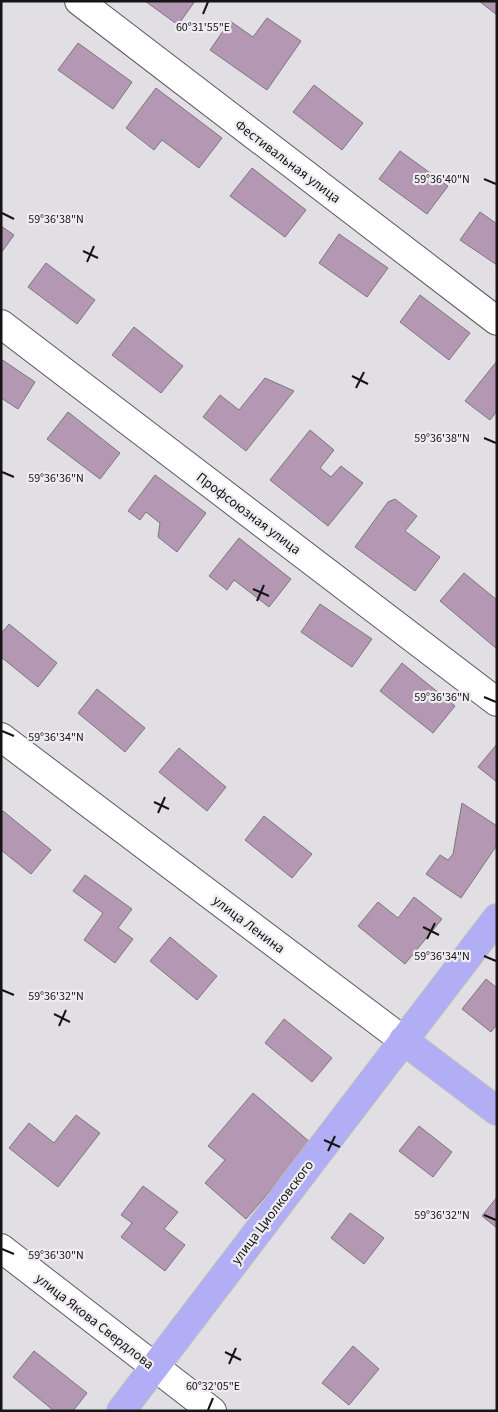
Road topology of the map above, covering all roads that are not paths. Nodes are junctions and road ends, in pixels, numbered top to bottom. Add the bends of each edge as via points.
1 (79, 1) edge
2 (497, 321) edge
3 (1, 324) edge
4 (497, 702) edge
5 (1, 737) edge
6 (497, 918) edge
7 (402, 1040) junction
8 (497, 1111) edge
9 (1, 1248) edge
10 (155, 1367) junction
11 (121, 1411) edge
12 (212, 1411) edge

1 - 2 street, Фестивальная улица
3 - 4 street, Профсоюзная улица
5 - 7 street, улица Ленина
6 - 7 main road, улица Циолковского
7 - 8 main road, улица Ленина
7 - 10 main road, улица Циолковского
9 - 10 street, улица Якова Свердлова
10 - 11 main road, улица Циолковского
10 - 12 street, улица Якова Свердлова

